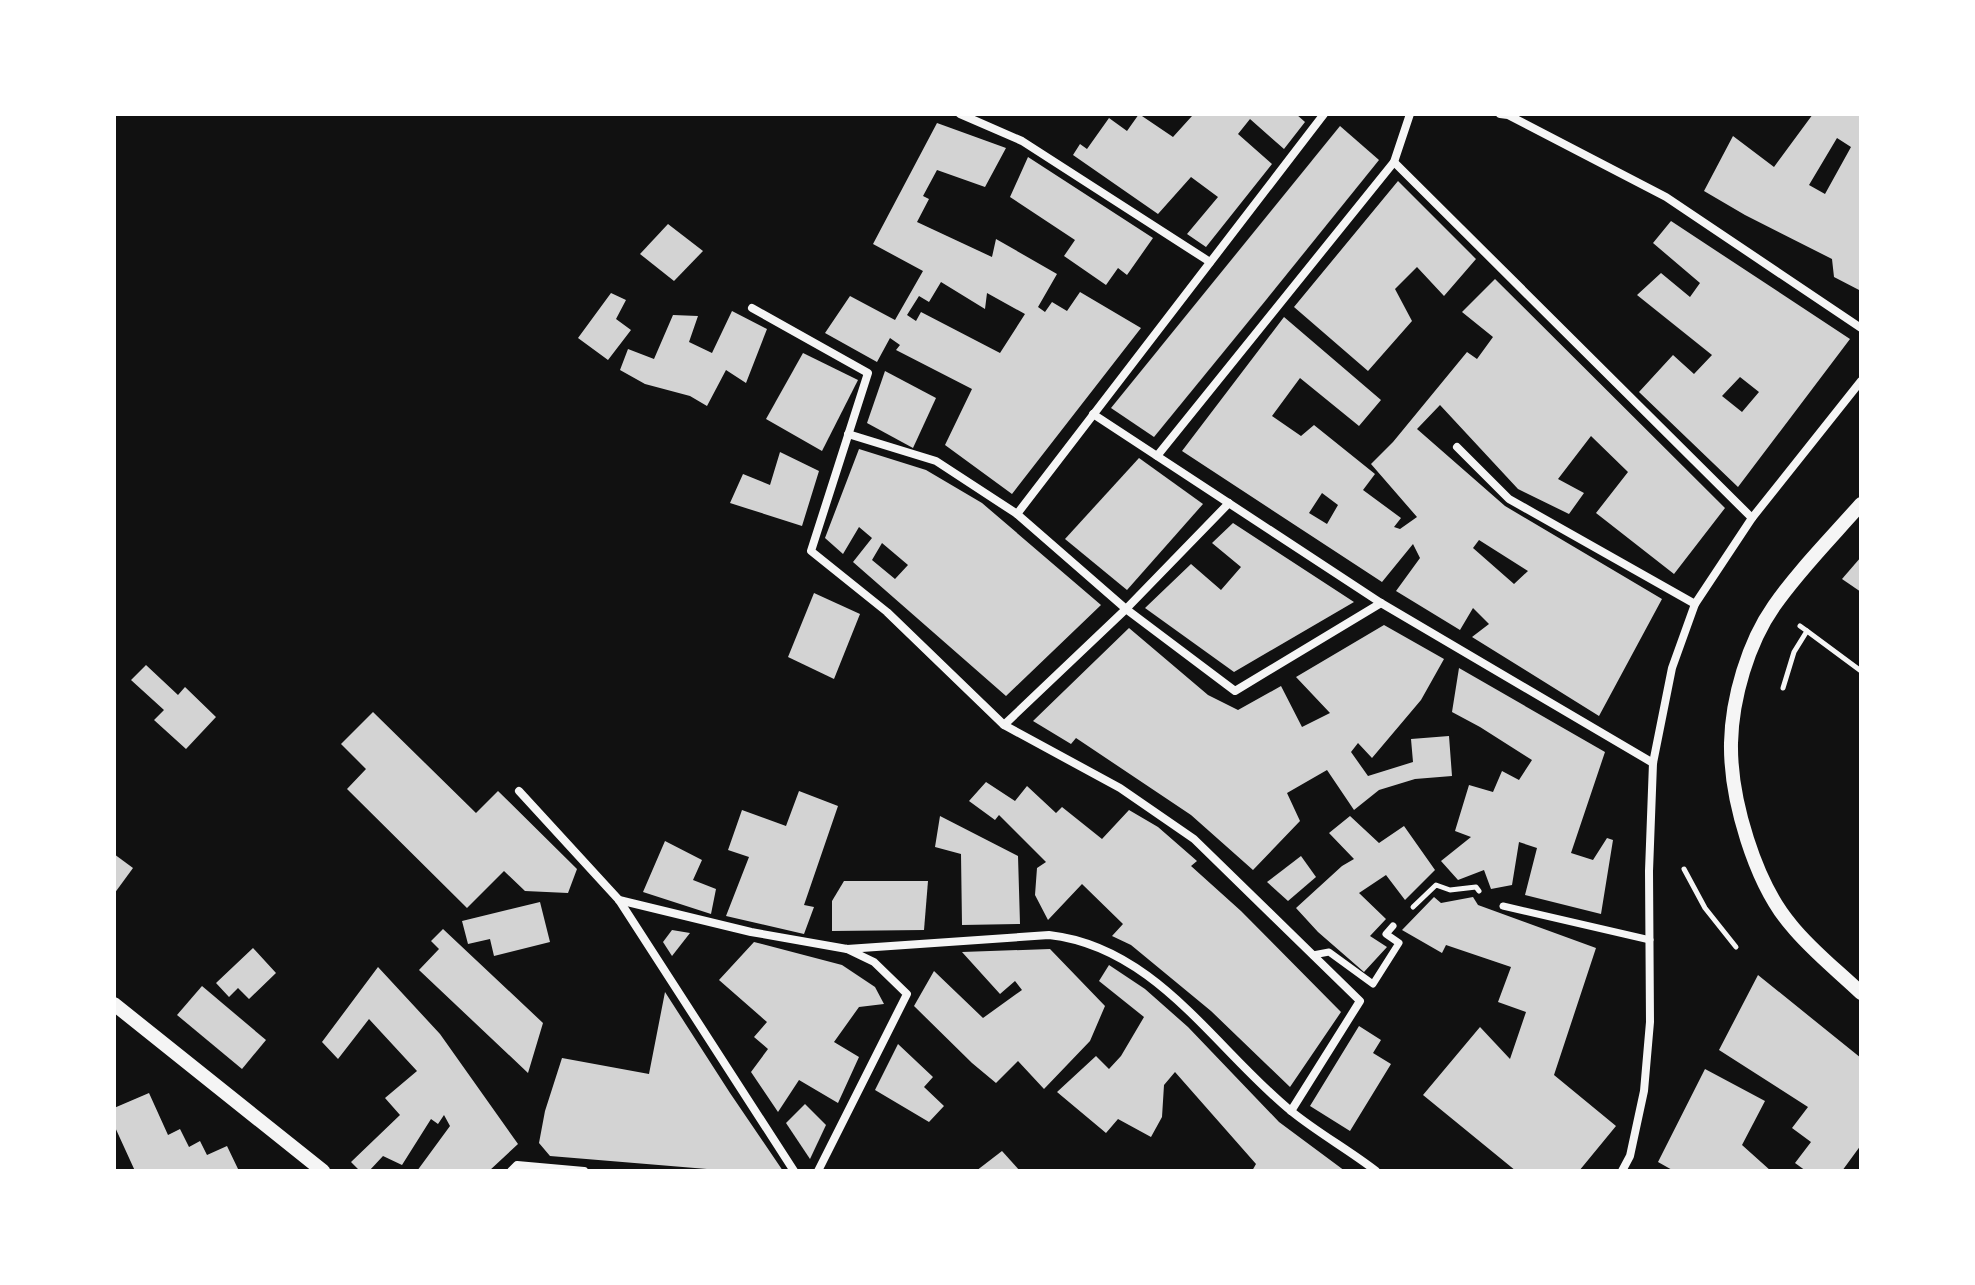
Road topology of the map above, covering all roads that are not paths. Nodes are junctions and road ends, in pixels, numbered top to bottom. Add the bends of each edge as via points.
1 (960, 114) edge
2 (1324, 114) edge
3 (1410, 114) edge
4 (1500, 114) edge
5 (1394, 162) junction
6 (1210, 262) junction
7 (752, 308) dead end
8 (1858, 326) edge
9 (1861, 381) edge
10 (1093, 414) junction
11 (848, 434) junction
12 (1457, 447) dead end
13 (1157, 456) junction
14 (1229, 503) junction
15 (1861, 504) edge
16 (1017, 514) junction
17 (1752, 518) junction
18 (1381, 603) junction
19 (1695, 604) junction
20 (1126, 609) junction
21 (1004, 725) junction
22 (1653, 763) junction
23 (519, 791) dead end
24 (619, 900) junction
25 (1503, 906) road end
26 (1393, 926) road end
27 (1650, 940) junction
28 (847, 949) junction
29 (1313, 955) junction
30 (1861, 993) edge
31 (114, 1004) edge
32 (1291, 1111) junction
33 (323, 1171) edge
34 (511, 1171) edge
35 (584, 1171) edge
36 (794, 1171) edge
37 (818, 1171) edge
38 (1376, 1171) edge
39 (1622, 1171) edge

1 - 6 street via 1022,141
2 - 6 street
3 - 5 street
4 - 8 street via 1666,197
5 - 13 street
5 - 17 street
6 - 10 street
7 - 11 street via 868,373
9 - 17 street
10 - 13 street
10 - 16 street
11 - 16 street via 936,461
11 - 21 street via 811,551 887,612
12 - 19 street via 1509,499
13 - 14 street
14 - 18 street
14 - 20 street
15 - 30 street via 1773,606 1737,694 1731,744 1749,850 1791,925
16 - 20 street
17 - 19 street
18 - 20 street via 1235,691
18 - 22 street
19 - 22 street via 1672,668
20 - 21 street
21 - 29 street via 1120,788 1194,839
22 - 27 street
23 - 24 street
24 - 28 street
24 - 36 street
25 - 27 street
26 - 29 street via 1386,934 1399,943 1373,984 1329,952
27 - 39 street via 1644,1091
28 - 32 street via 1049,935 1075,938 1148,976
28 - 37 street via 874,962 907,994
29 - 32 street via 1360,1001
31 - 33 street
32 - 38 street
34 - 35 street via 517,1165

